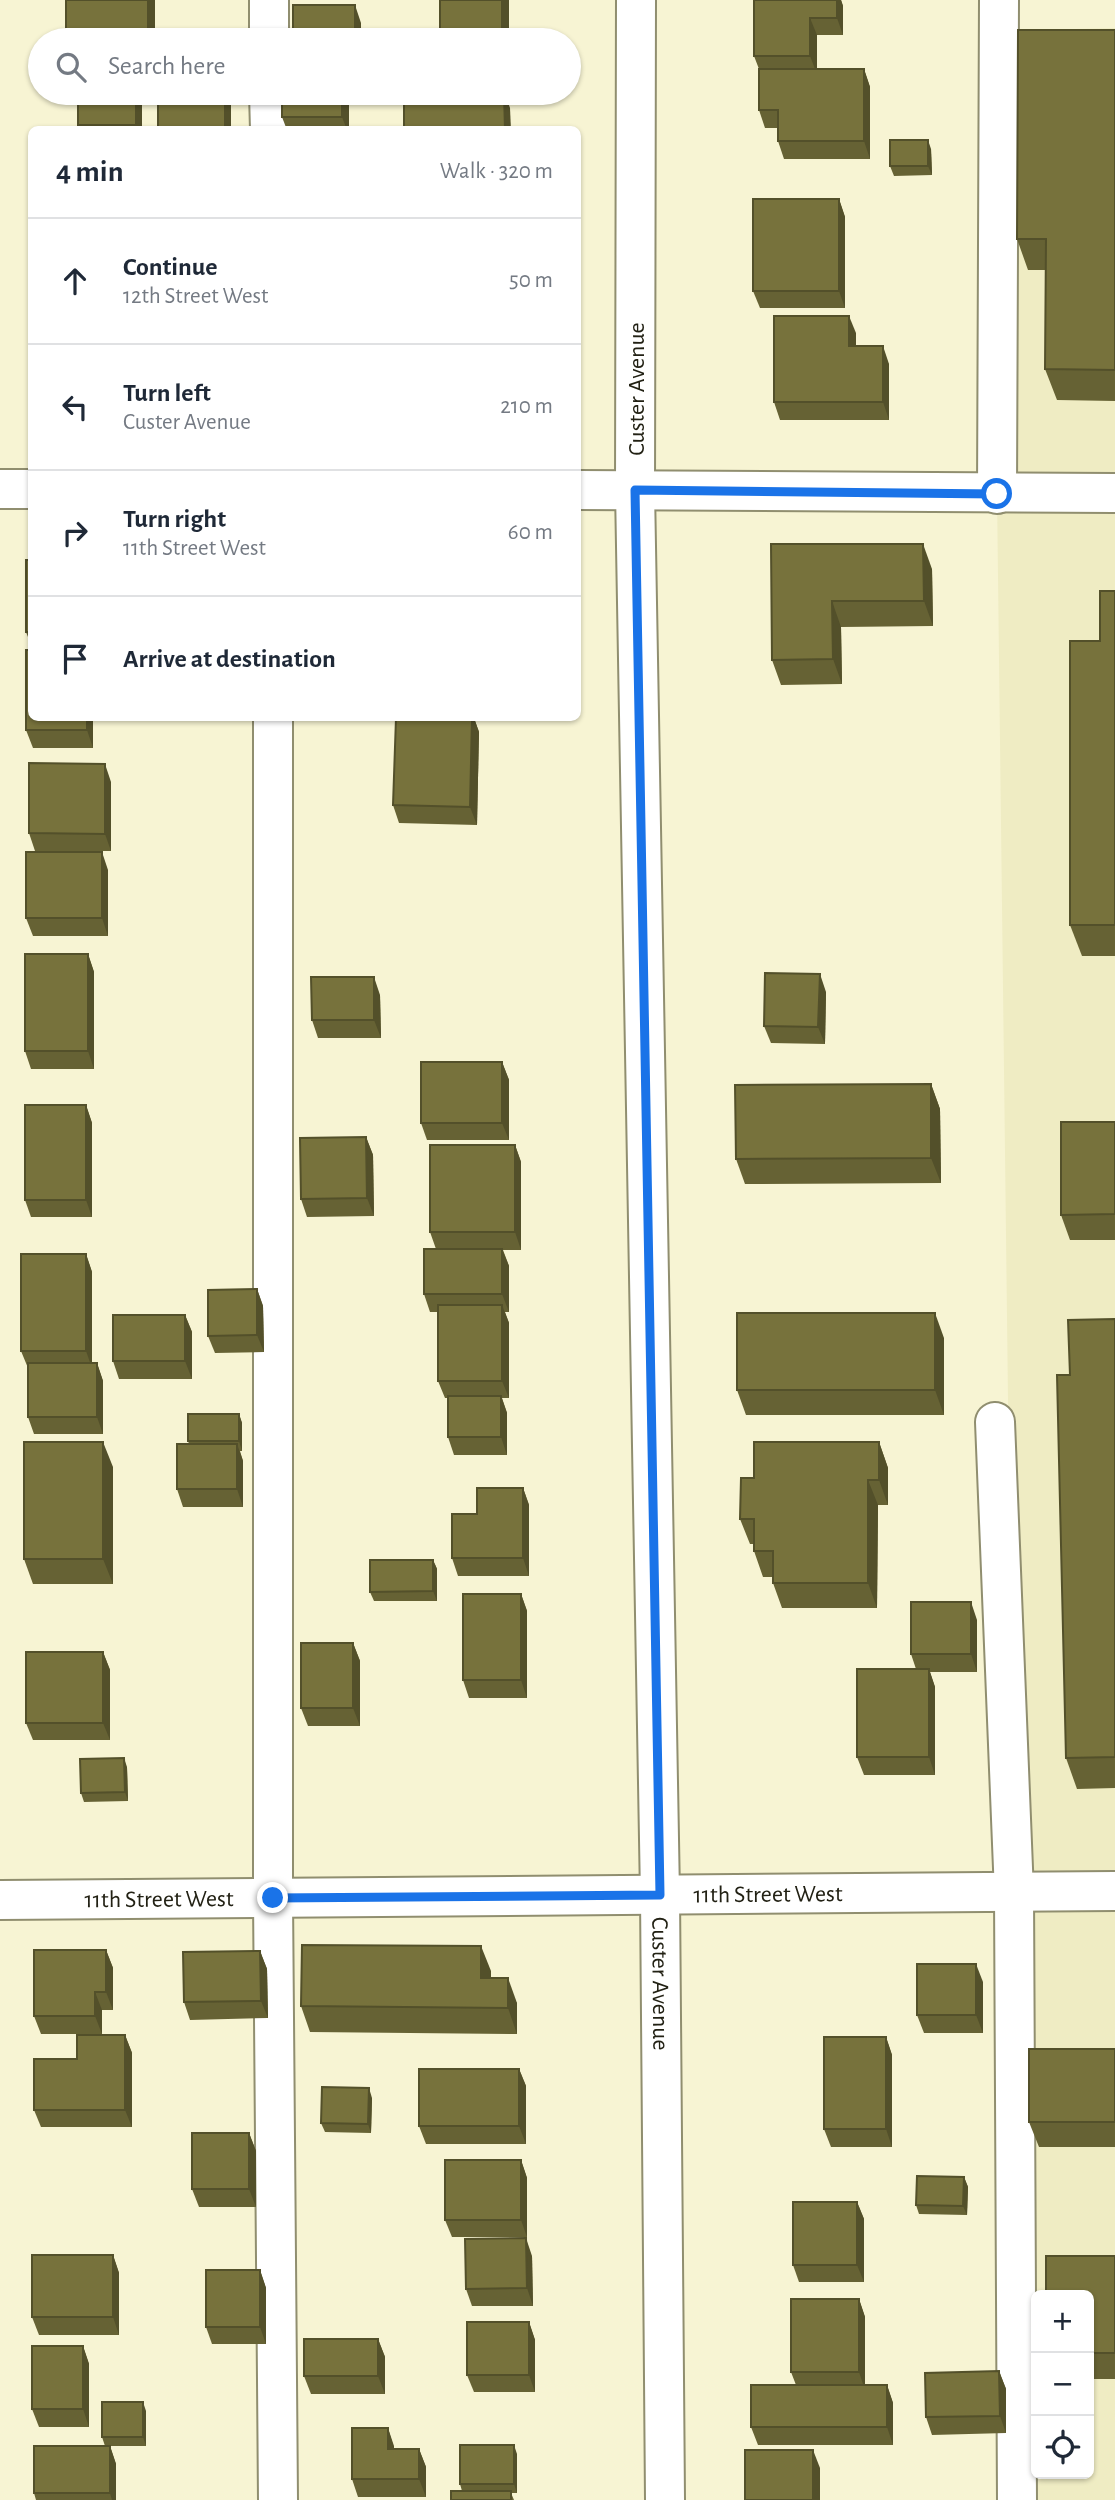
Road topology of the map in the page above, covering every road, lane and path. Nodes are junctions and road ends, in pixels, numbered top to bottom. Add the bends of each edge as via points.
1 (268, 0) edge
2 (636, 0) edge
3 (999, 0) edge
4 (269, 28) edge
5 (270, 105) edge
6 (270, 126) edge
7 (0, 489) edge
8 (28, 489) edge
9 (581, 490) edge
10 (635, 490) junction
11 (1115, 493) edge
12 (997, 494) junction
13 (273, 721) edge
14 (995, 1422) dead end
15 (1115, 1891) edge
16 (1014, 1893) junction
17 (660, 1895) junction
18 (273, 1898) junction
19 (0, 1900) edge
20 (278, 2500) edge
21 (665, 2500) edge
22 (1017, 2500) edge

1 - 4 street
2 - 10 street, Custer Avenue
3 - 12 street
5 - 6 street
7 - 8 street
9 - 10 street
10 - 12 street
10 - 17 street, Custer Avenue
11 - 12 street
13 - 18 street
14 - 16 street
15 - 16 street, 11th Street West
16 - 17 street, 11th Street West
16 - 22 street
17 - 18 street, 11th Street West
17 - 21 street, Custer Avenue
18 - 19 street, 11th Street West
18 - 20 street

